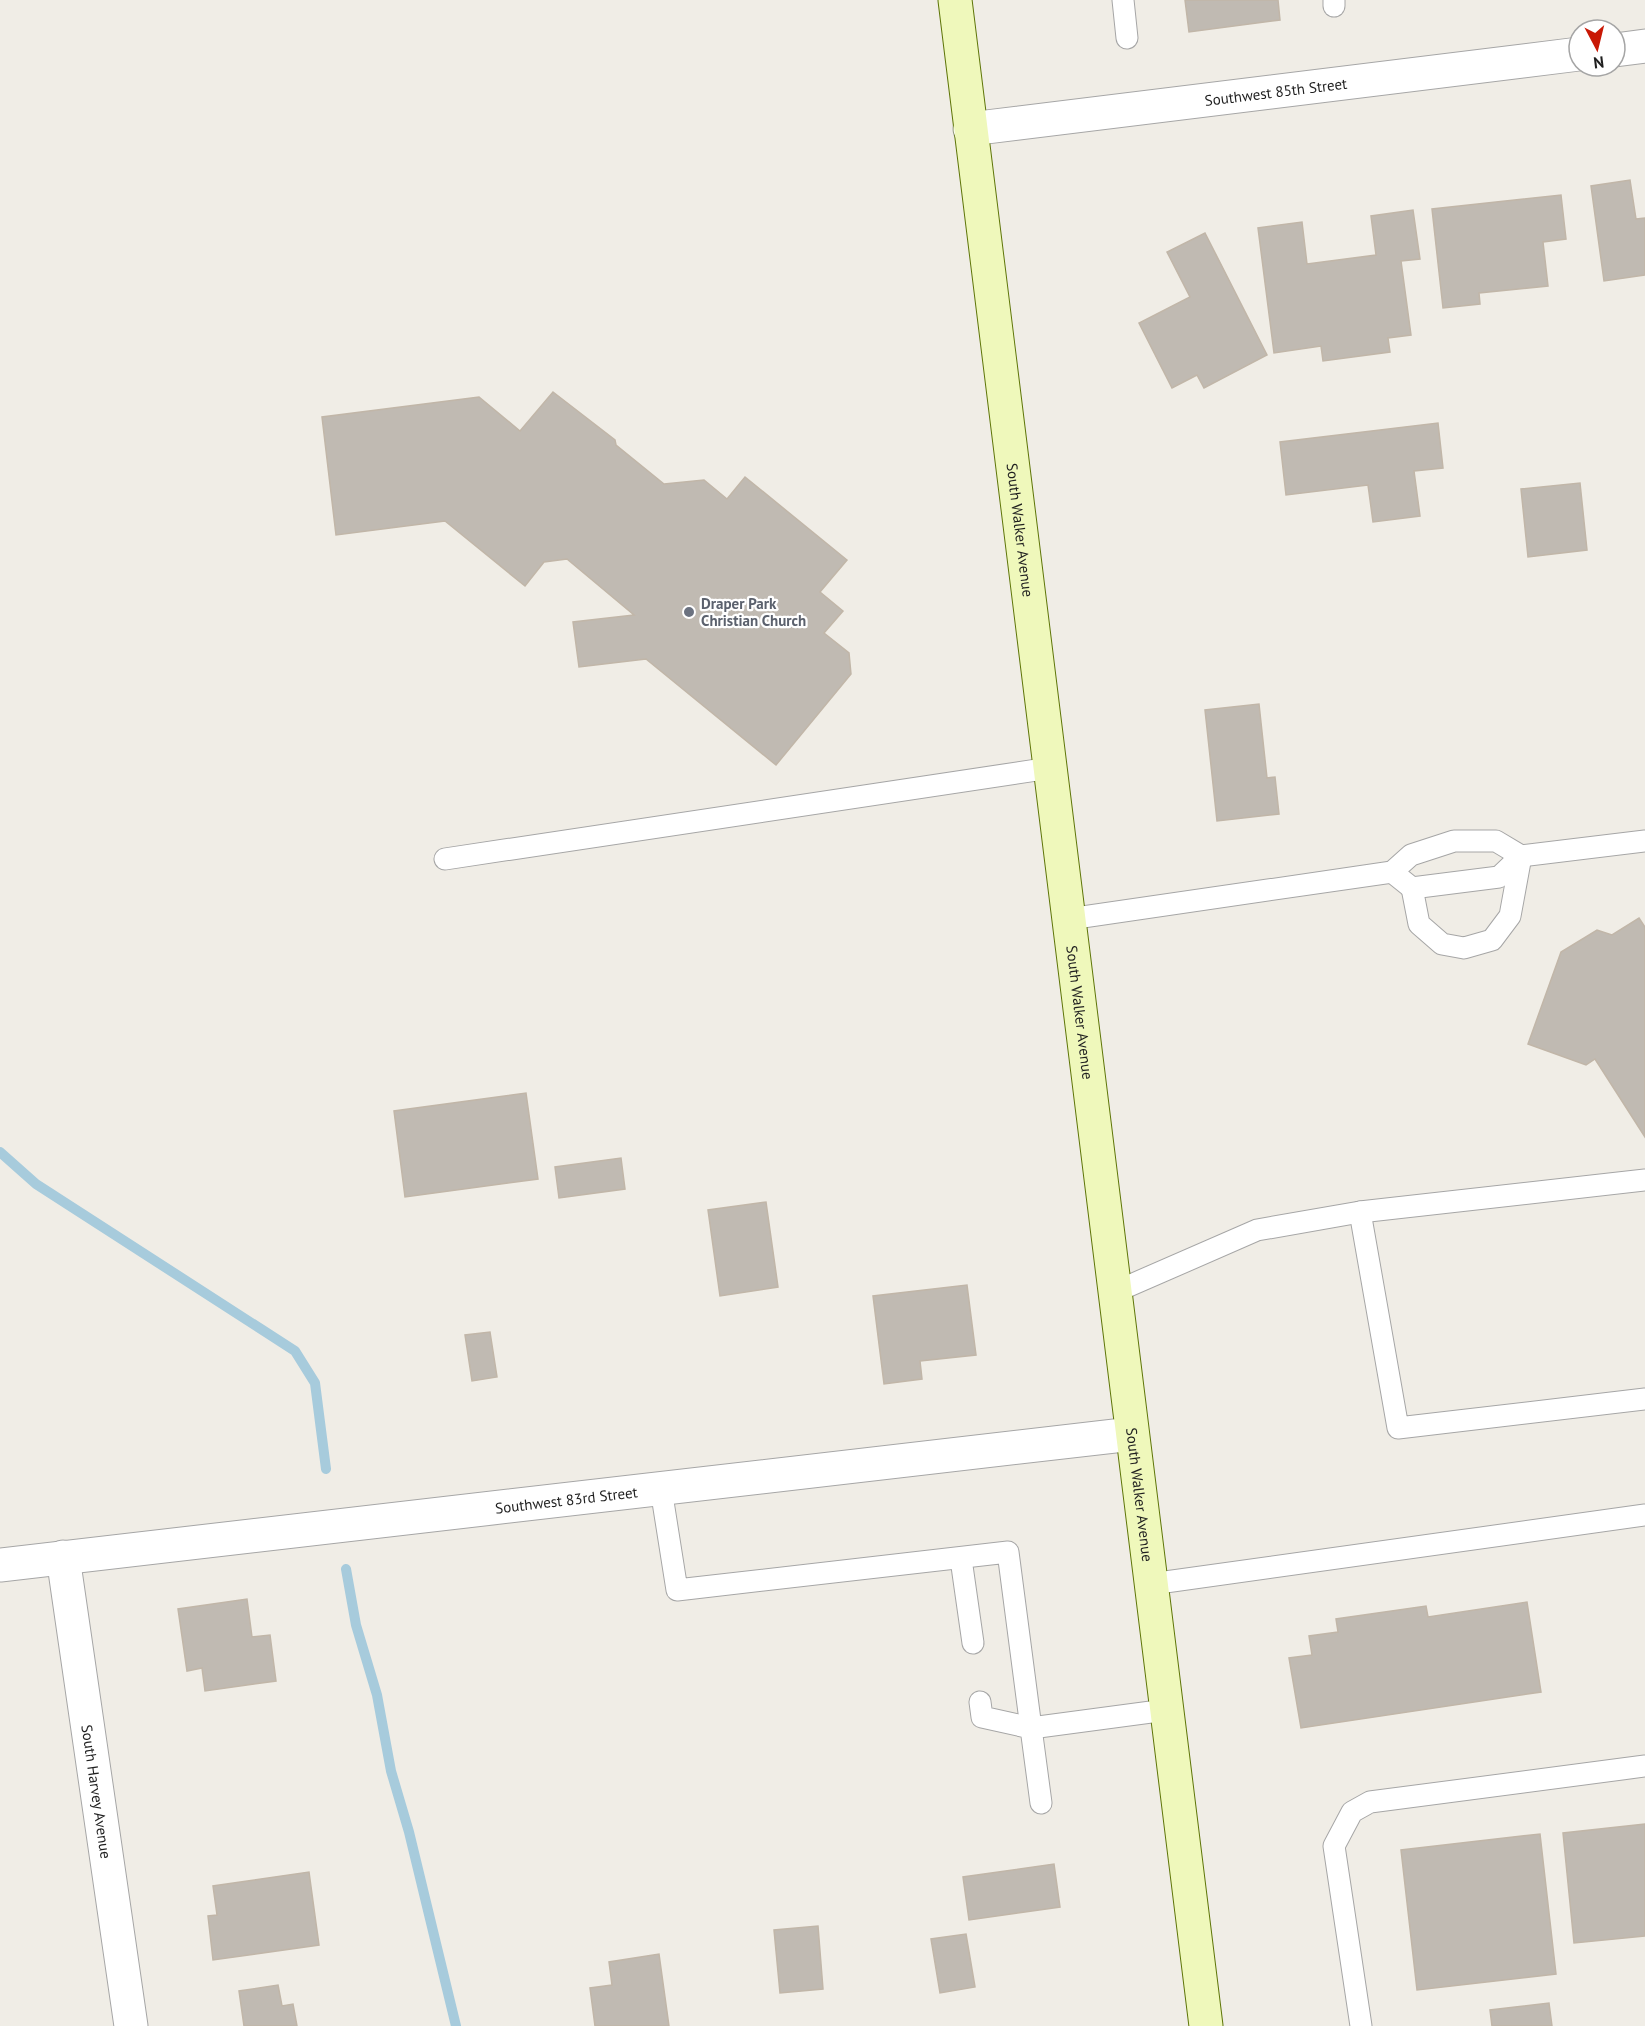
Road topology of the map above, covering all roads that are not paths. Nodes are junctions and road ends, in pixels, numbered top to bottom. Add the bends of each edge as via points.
1 (955, 0) edge
2 (1123, 0) edge
3 (1127, 39) dead end
4 (1645, 46) edge
5 (1627, 48) edge
6 (1567, 55) edge
7 (970, 129) junction
8 (1050, 768) junction
9 (1645, 841) edge
10 (1521, 856) junction
11 (445, 859) dead end
12 (1392, 872) junction
13 (1412, 888) junction
14 (1069, 919) junction
15 (1645, 1179) edge
16 (1360, 1212) junction
17 (1115, 1292) junction
18 (1645, 1399) edge
19 (1132, 1434) junction
20 (661, 1489) junction
21 (1645, 1515) edge
22 (63, 1557) junction
23 (961, 1559) junction
24 (0, 1565) edge
25 (1151, 1584) junction
26 (973, 1643) dead end
27 (980, 1702) dead end
28 (1166, 1710) junction
29 (1031, 1728) junction
30 (1645, 1766) edge
31 (1041, 1803) dead end
32 (131, 2026) edge
33 (1206, 2026) edge
34 (1360, 2026) edge

1 - 7 main road, South Walker Avenue
2 - 3 lane
4 - 5 street
6 - 7 street, Southwest 85th Street
7 - 8 main road, South Walker Avenue
8 - 11 lane
8 - 14 main road, South Walker Avenue
9 - 10 lane
10 - 12 lane via 1496,841 1454,841 1412,855
10 - 13 lane via 1499,878
10 - 13 lane via 1510,916 1492,940 1464,948 1442,944 1419,924
12 - 13 lane
12 - 14 lane
14 - 17 main road, South Walker Avenue
15 - 16 lane
16 - 17 lane via 1257,1230
16 - 18 lane via 1398,1428
17 - 19 main road, South Walker Avenue
19 - 20 street, Southwest 83rd Street
19 - 25 main road, South Walker Avenue
20 - 22 street, Southwest 83rd Street
20 - 23 lane via 677,1590
21 - 25 lane
22 - 24 street, Southwest 83rd Street
22 - 32 street, South Harvey Avenue
23 - 26 lane
23 - 29 lane via 1008,1552
25 - 28 main road, South Walker Avenue
27 - 29 lane via 982,1717
28 - 29 lane
28 - 33 main road, South Walker Avenue
29 - 31 lane
30 - 34 lane via 1370,1802 1352,1812 1334,1846

